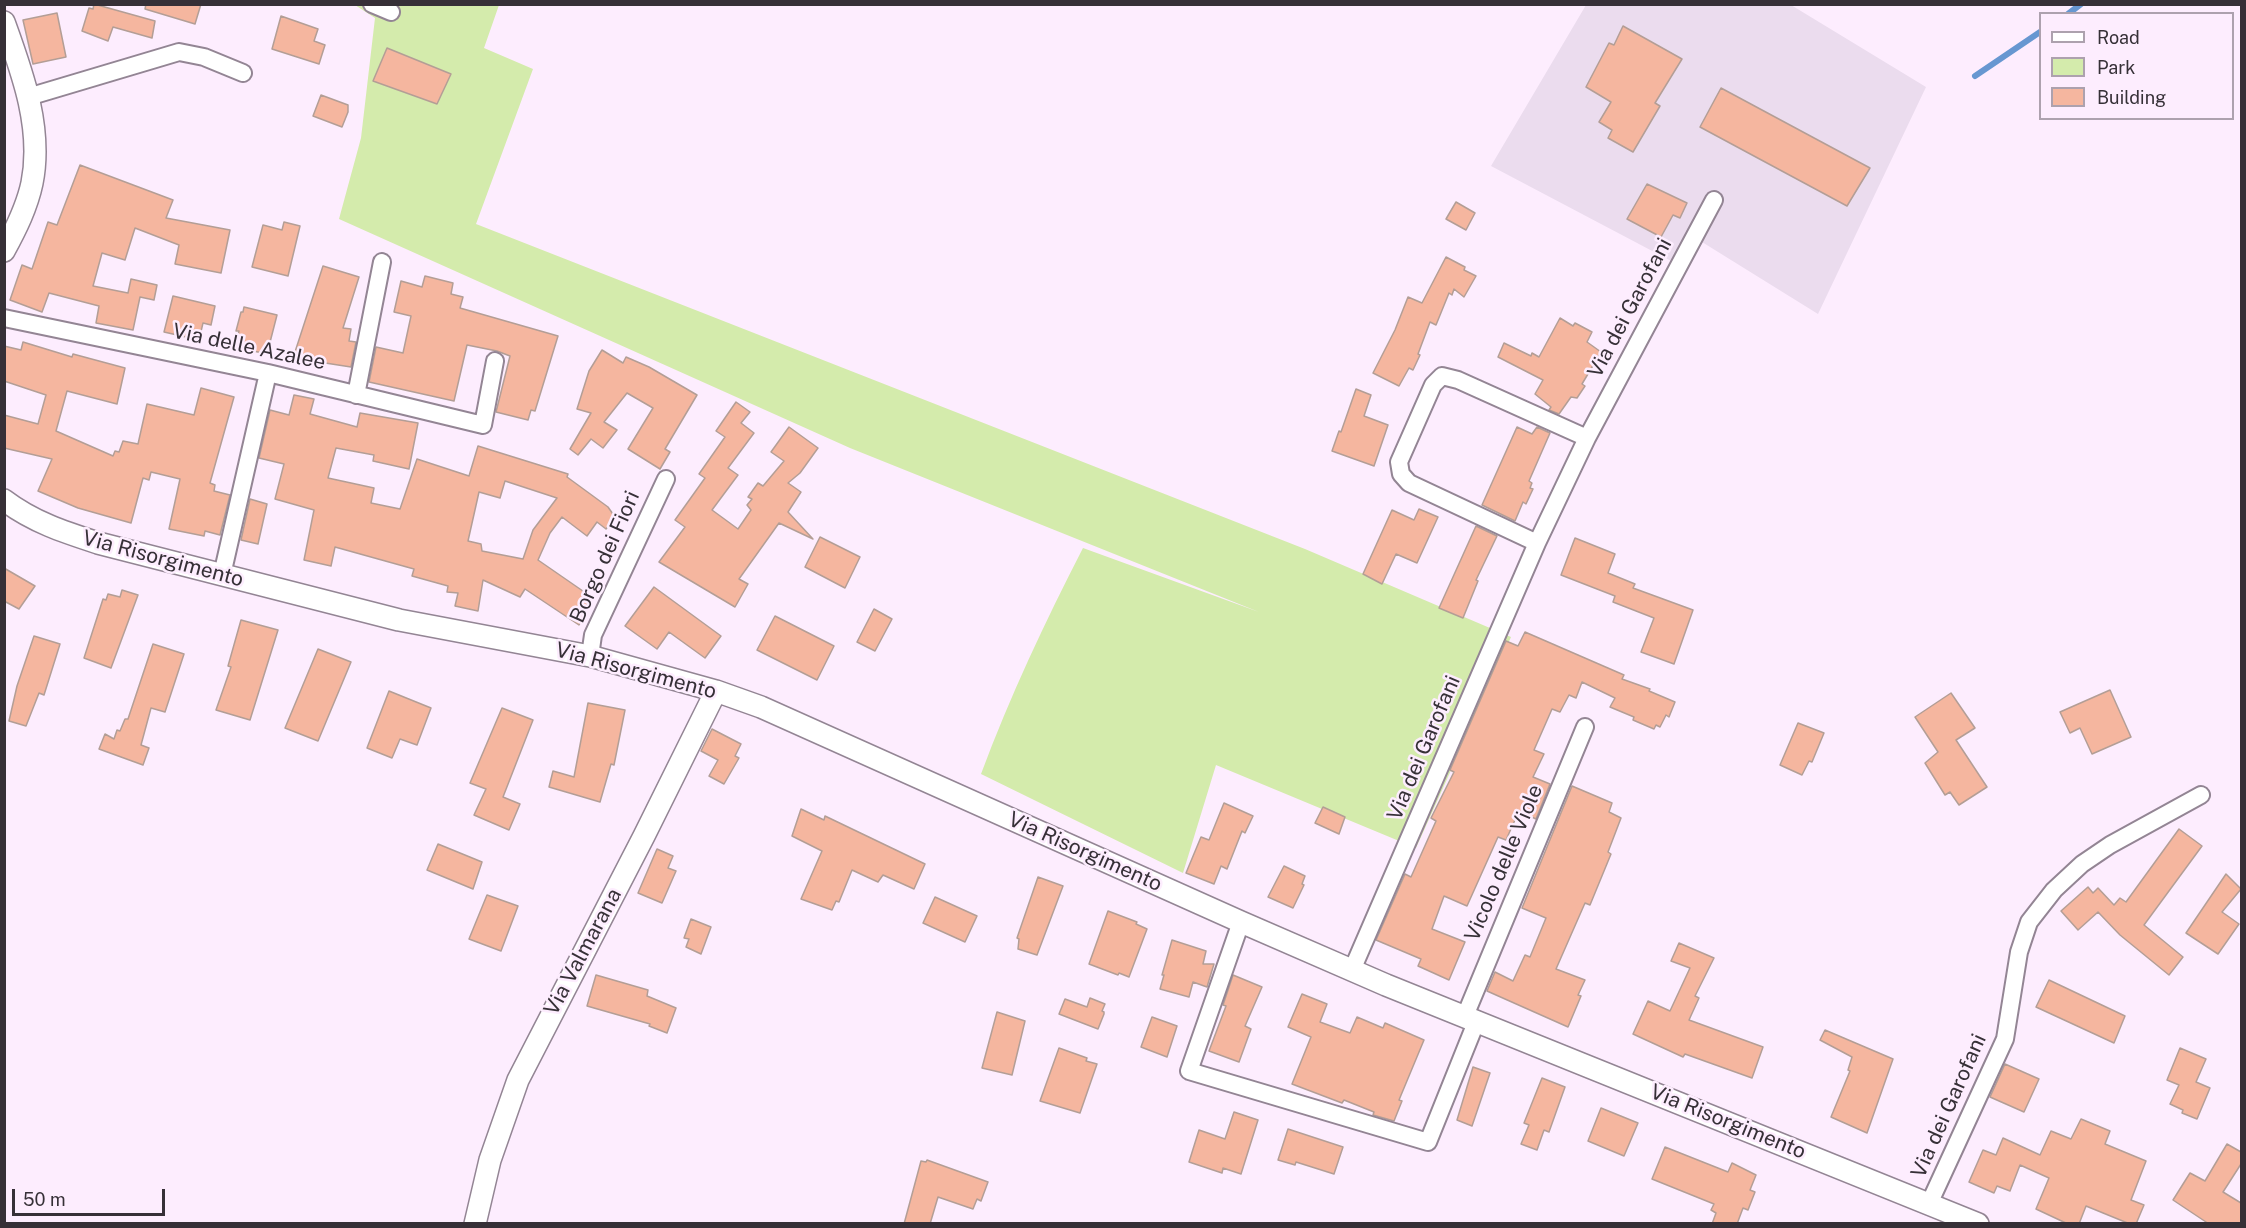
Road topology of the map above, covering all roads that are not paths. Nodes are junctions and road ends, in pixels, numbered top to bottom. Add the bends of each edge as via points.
1 (372, 4) edge
2 (391, 12) dead end
3 (4, 22) edge
4 (243, 73) dead end
5 (28, 97) junction
6 (1714, 200) dead end
7 (4, 251) edge
8 (382, 262) dead end
9 (4, 318) edge
10 (495, 362) dead end
11 (268, 374) junction
12 (356, 395) junction
13 (1587, 438) junction
14 (666, 479) dead end
15 (4, 500) edge
16 (1537, 543) junction
17 (222, 575) junction
18 (590, 656) junction
19 (716, 691) junction
20 (1585, 727) dead end
21 (2201, 795) dead end
22 (1241, 922) junction
23 (1352, 970) junction
24 (1471, 1018) junction
25 (1929, 1204) junction
26 (475, 1224) edge
27 (1978, 1224) edge

1 - 2 street
3 - 5 street
4 - 5 street via 204,57 179,52
5 - 7 street via 35,133 32,184
6 - 13 street, Via dei Garofani
8 - 12 street
9 - 11 street, Via delle Azalee
10 - 12 street, Via delle Azalee via 483,425
11 - 12 street, Via delle Azalee
11 - 17 street
13 - 16 street, Via dei Garofani
13 - 16 street via 1458,380 1442,376 1433,385 1399,462 1401,474 1409,483
14 - 18 street, Borgo dei Fiori via 593,635
15 - 17 street, Via Risorgimento via 53,529
16 - 23 street, Via dei Garofani
17 - 18 street, Via Risorgimento via 399,620
18 - 19 street, Via Risorgimento
19 - 22 street, Via Risorgimento via 761,707
19 - 26 street, Via Valmarana via 518,1080 490,1160
20 - 24 street, Vicolo delle Viole
21 - 25 street, Via dei Garofani via 2082,864 2054,890 2029,922 2019,951 2005,1039
22 - 23 street, Via Risorgimento
22 - 24 street via 1189,1071 1428,1142
23 - 24 street, Via Risorgimento
24 - 25 street, Via Risorgimento
25 - 27 street, Via Risorgimento

